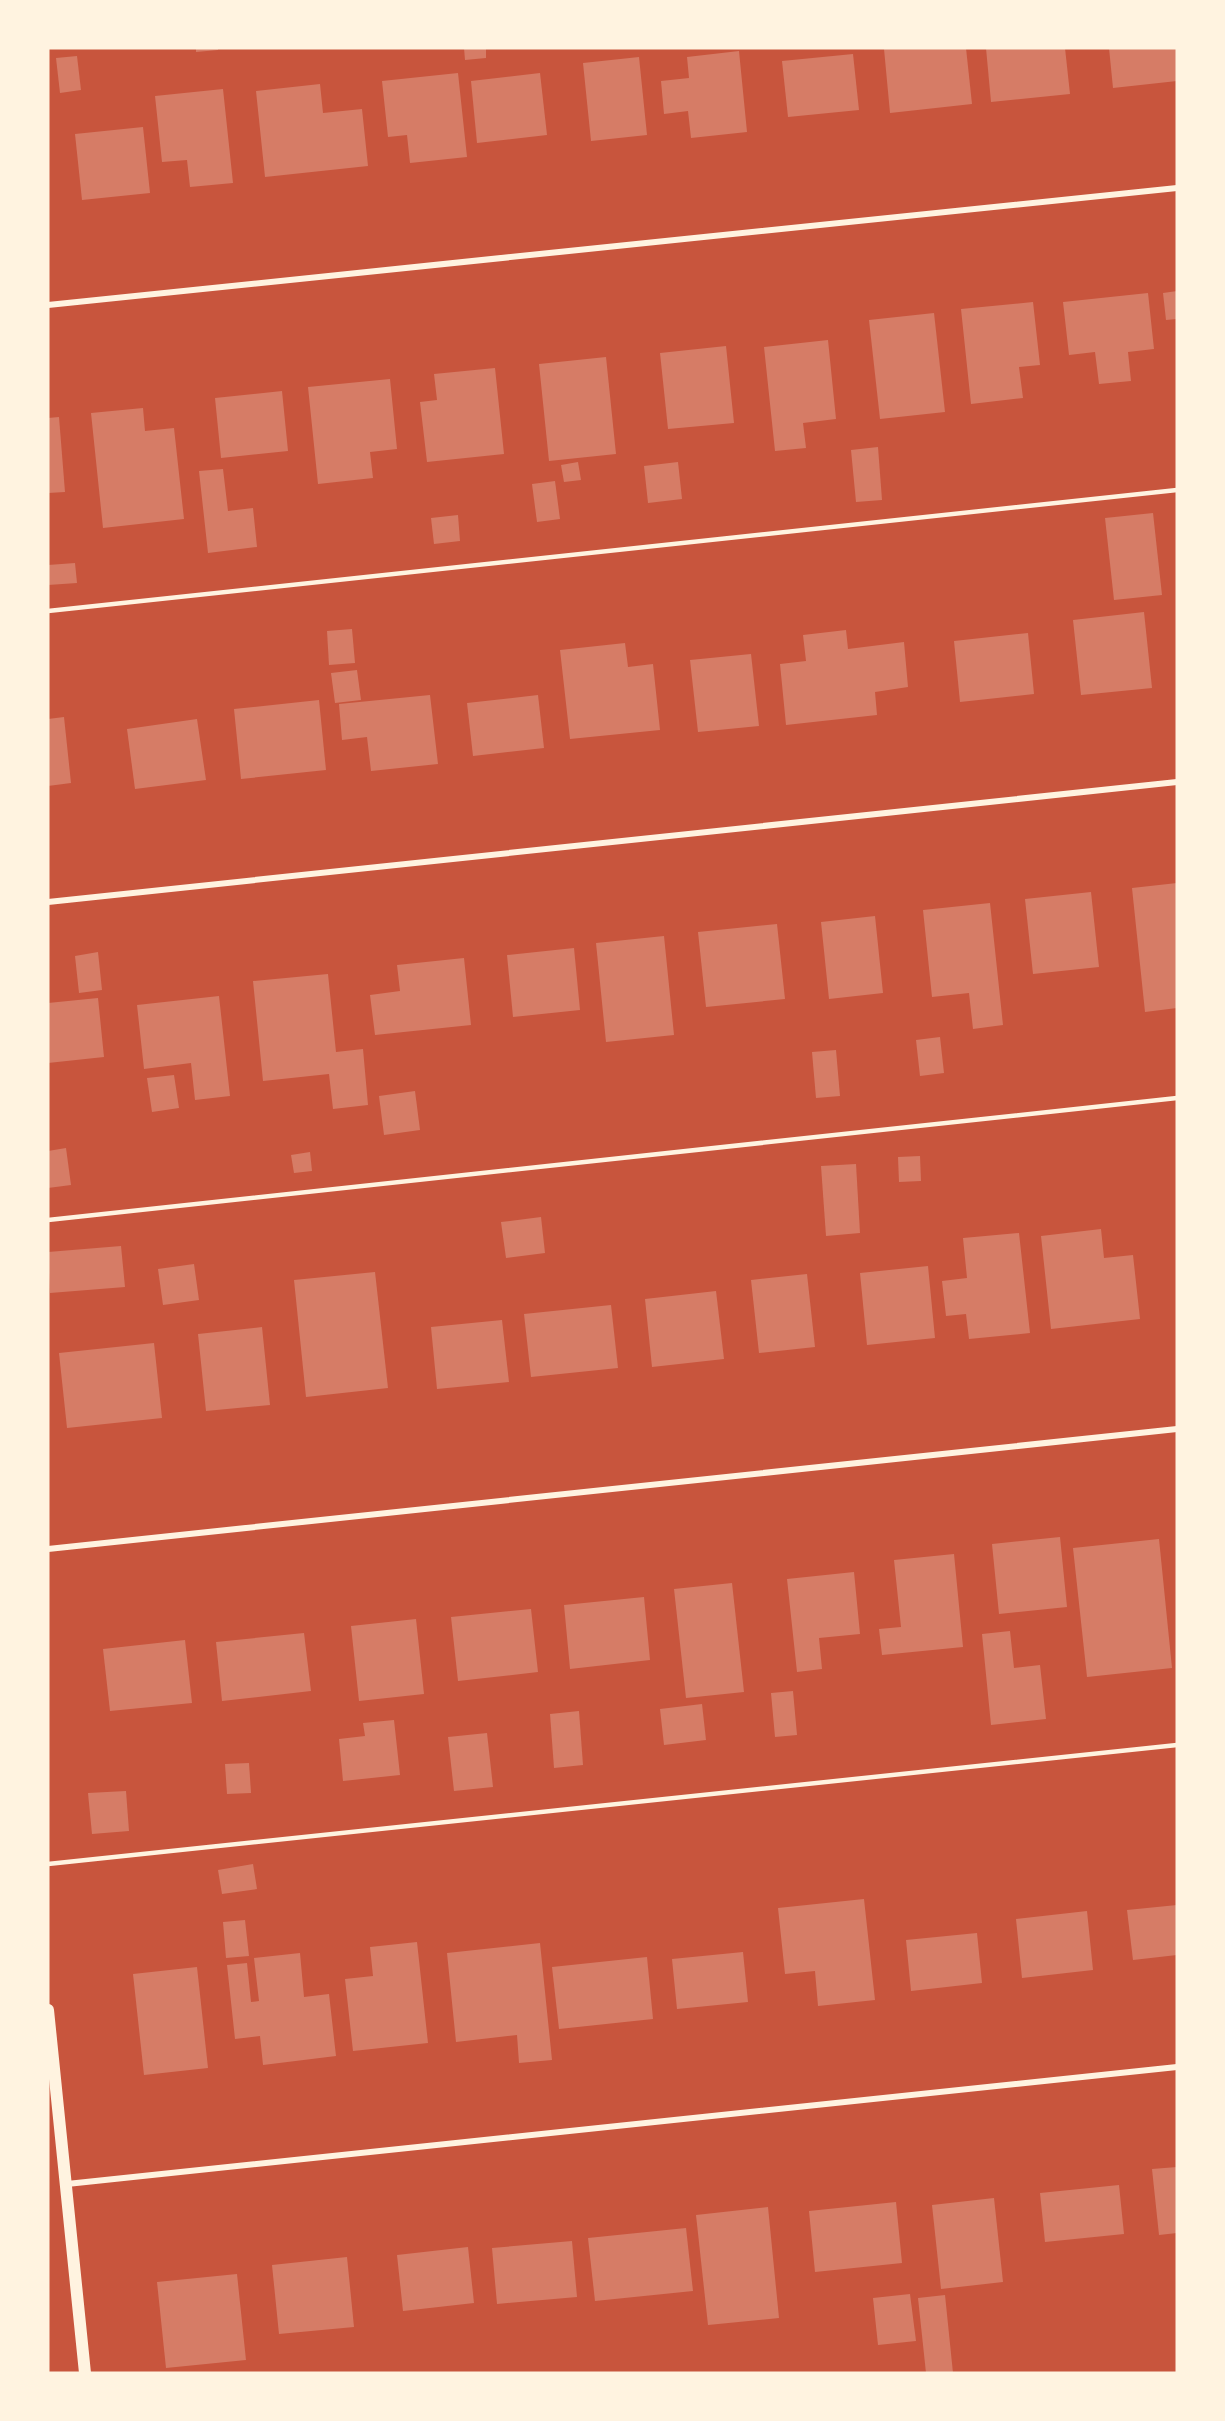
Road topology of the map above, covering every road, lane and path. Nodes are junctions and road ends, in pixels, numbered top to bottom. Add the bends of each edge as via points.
1 (1177, 188) edge
2 (48, 305) edge
3 (1177, 490) edge
4 (48, 610) edge
5 (1177, 782) edge
6 (48, 902) edge
7 (1177, 1098) edge
8 (48, 1220) edge
9 (1177, 1430) edge
10 (48, 1549) edge
11 (1177, 1745) edge
12 (48, 1864) edge
13 (48, 2010) edge
14 (1177, 2067) edge
15 (67, 2184) junction
16 (85, 2373) edge

1 - 2 street
3 - 4 lane
5 - 6 street
7 - 8 lane
9 - 10 street
11 - 12 lane
13 - 15 main road
14 - 15 street
15 - 16 main road

